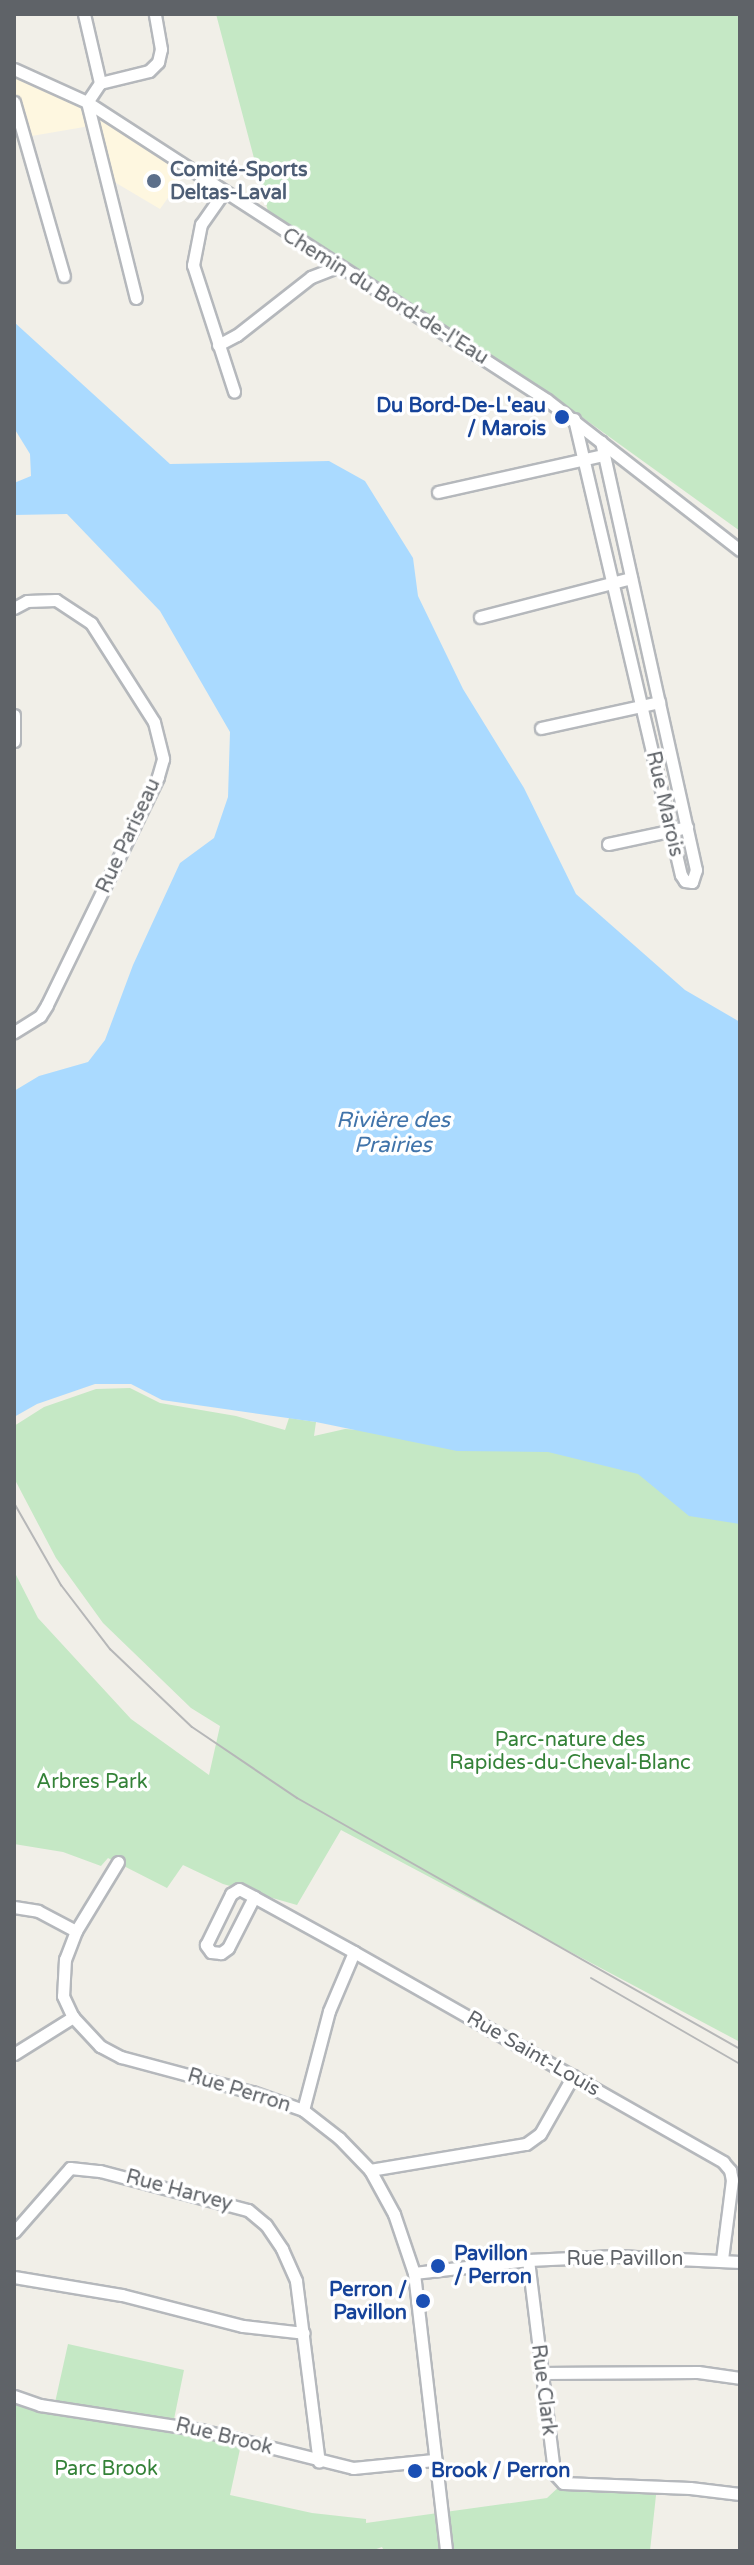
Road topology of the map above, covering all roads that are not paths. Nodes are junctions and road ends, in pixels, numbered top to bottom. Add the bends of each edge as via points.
1 (84, 14) edge
2 (155, 14) edge
3 (14, 69) edge
4 (100, 83) junction
5 (14, 102) edge
6 (87, 102) junction
7 (223, 193) junction
8 (313, 252) junction
9 (337, 267) junction
10 (64, 276) dead end
11 (311, 277) junction
12 (136, 298) dead end
13 (218, 345) junction
14 (234, 391) dead end
15 (574, 419) junction
16 (601, 441) junction
17 (604, 455) junction
18 (583, 460) junction
19 (438, 492) dead end
20 (740, 550) edge
21 (631, 578) junction
22 (612, 583) junction
23 (14, 608) edge
24 (480, 617) dead end
25 (659, 702) junction
26 (641, 706) junction
27 (14, 715) edge
28 (541, 728) dead end
29 (14, 741) edge
30 (687, 827) junction
31 (671, 831) junction
32 (608, 844) dead end
33 (14, 1032) edge
34 (118, 1862) dead end
35 (254, 1897) junction
36 (14, 1907) edge
37 (76, 1931) junction
38 (354, 1952) junction
39 (73, 2017) junction
40 (14, 2054) edge
41 (573, 2076) junction
42 (303, 2110) junction
43 (370, 2170) junction
44 (14, 2232) edge
45 (722, 2259) junction
46 (528, 2260) junction
47 (740, 2262) edge
48 (414, 2273) junction
49 (14, 2277) edge
50 (304, 2333) junction
51 (540, 2373) junction
52 (740, 2378) edge
53 (14, 2396) edge
54 (434, 2460) junction
55 (319, 2462) junction
56 (740, 2494) edge
57 (446, 2551) edge

1 - 4 street
2 - 4 street via 158,62 149,71
3 - 6 street, Chemin du Bord-de-l'Eau
4 - 6 street
5 - 10 street
6 - 7 street, Chemin du Bord-de-l'Eau
6 - 12 street
7 - 8 street, Chemin du Bord-de-l'Eau
7 - 13 street via 201,224 193,265
8 - 9 street, Chemin du Bord-de-l'Eau
8 - 11 street
9 - 11 street
9 - 15 street, Chemin du Bord-de-l'Eau
11 - 13 street
13 - 14 street
15 - 16 street, Chemin du Bord-de-l'Eau
15 - 18 street, Rue Marois
16 - 17 street, Rue Marois
16 - 20 street, Chemin du Bord-de-l'Eau
17 - 18 street
17 - 21 street, Rue Marois
18 - 19 street
18 - 22 street, Rue Marois
21 - 22 street
21 - 25 street, Rue Marois
22 - 24 street
22 - 26 street, Rue Marois
23 - 33 street, Rue Pariseau via 27,601 56,600 91,623 154,722 163,759 47,1005 40,1016
25 - 26 street
25 - 30 street, Rue Marois
26 - 28 street
26 - 31 street, Rue Marois
27 - 29 street
30 - 31 street
30 - 31 street, Rue Marois via 696,870 692,882 681,875
31 - 32 street
34 - 37 street, Rue Perron
35 - 35 street via 239,1889 231,1894 206,1945 211,1952 228,1948
35 - 38 street, Rue Saint-Louis
36 - 37 street via 38,1911
37 - 39 street, Rue Perron via 63,1976 63,1996
38 - 41 street, Rue Saint-Louis
38 - 42 street via 329,2011
39 - 40 street
39 - 42 street, Rue Perron via 100,2046 121,2057
41 - 43 street via 540,2134 526,2144
41 - 45 street, Rue Saint-Louis via 730,2170
42 - 43 street, Rue Perron
43 - 48 street, Rue Perron via 394,2214
44 - 50 street, Rue Harvey via 70,2168 248,2210 282,2249 296,2281
45 - 46 street, Rue Pavillon
45 - 47 street, Rue Pavillon
46 - 48 street, Rue Pavillon
46 - 51 street, Rue Clark
48 - 54 street, Rue Perron
49 - 50 street via 122,2295 243,2326
50 - 55 street, Rue Harvey
51 - 52 street via 651,2371
51 - 56 street, Rue Clark via 554,2473 563,2483
53 - 55 street, Rue Brook via 40,2405 201,2430
54 - 55 street, Rue Brook via 353,2468
54 - 57 street, Rue Perron

